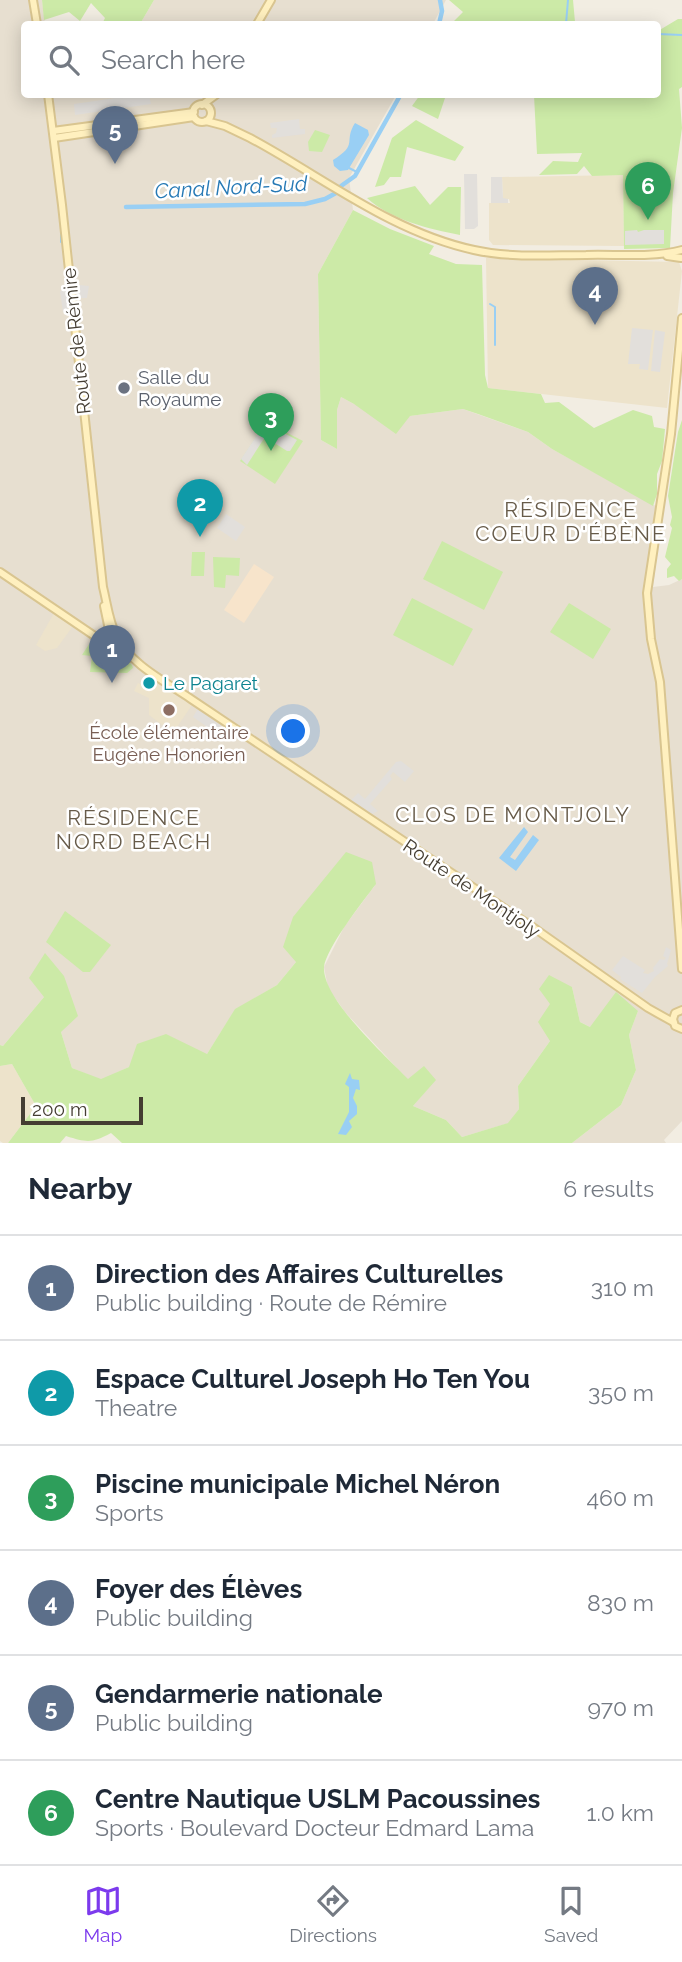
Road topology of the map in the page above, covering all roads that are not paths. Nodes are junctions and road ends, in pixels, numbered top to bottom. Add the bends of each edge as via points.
1 (33, 0) edge
2 (271, 0) edge
3 (36, 21) edge
4 (259, 21) edge
5 (48, 98) edge
6 (212, 98) edge
7 (216, 98) edge
8 (202, 105) junction
9 (211, 112) junction
10 (194, 114) junction
11 (206, 121) junction
12 (225, 126) junction
13 (53, 134) junction
14 (682, 250) edge
15 (655, 254) junction
16 (682, 259) edge
17 (682, 318) edge
18 (681, 351) edge
19 (0, 572) edge
20 (103, 587) junction
21 (107, 624) junction
22 (90, 633) junction
23 (102, 634) junction
24 (114, 635) junction
25 (148, 670) joint
26 (682, 969) edge
27 (679, 1010) edge
28 (656, 1013) junction
29 (673, 1022) junction
30 (682, 1029) edge

1 - 3 street
2 - 4 street
5 - 13 street, Route de Rémire
6 - 8 street
7 - 9 street
8 - 9 street
8 - 10 street
9 - 11 street
9 - 12 street
10 - 11 street via 198,121
10 - 13 street
11 - 12 street
12 - 15 street via 393,220 452,244 504,254
13 - 20 street, Route de Rémire
14 - 15 street
14 - 16 street
15 - 16 street
17 - 18 street
18 - 26 street via 647,605 660,682
19 - 22 street
20 - 21 street, Route de Rémire
20 - 24 street, Route de Rémire
21 - 23 street
21 - 24 street, Route de Rémire
22 - 23 street
22 - 24 street via 101,640
23 - 24 street
24 - 25 street, Route de Rémire via 121,651
25 - 28 street, Route de Montjoly
27 - 28 street
27 - 29 street
28 - 29 street, Route de Montjoly
29 - 30 street, Route de Montjoly

